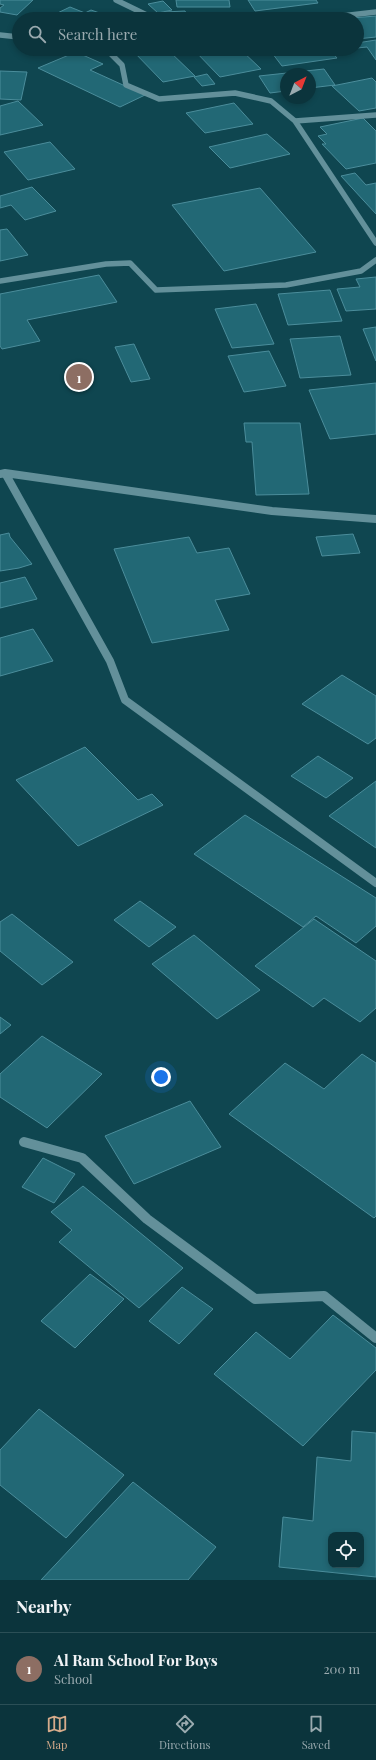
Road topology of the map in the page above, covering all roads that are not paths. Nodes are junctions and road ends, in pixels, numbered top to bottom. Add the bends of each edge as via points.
1 (116, 0) edge
2 (141, 12) edge
3 (376, 12) edge
4 (364, 13) edge
5 (0, 35) edge
6 (12, 36) edge
7 (113, 56) edge
8 (376, 115) edge
9 (295, 121) junction
10 (376, 243) edge
11 (376, 260) edge
12 (0, 281) edge
13 (2, 473) edge
14 (376, 520) edge
15 (376, 883) edge
16 (24, 1142) dead end
17 (376, 1338) edge

1 - 2 street
3 - 4 street
5 - 6 street
7 - 9 street via 122,65 126,85 159,99 235,94 271,101
8 - 9 street
9 - 10 street
11 - 12 street via 361,271 286,285 156,290 130,263 106,264
13 - 14 street via 272,511
13 - 15 street via 110,661 125,700
16 - 17 street via 82,1158 147,1219 255,1299 324,1296

